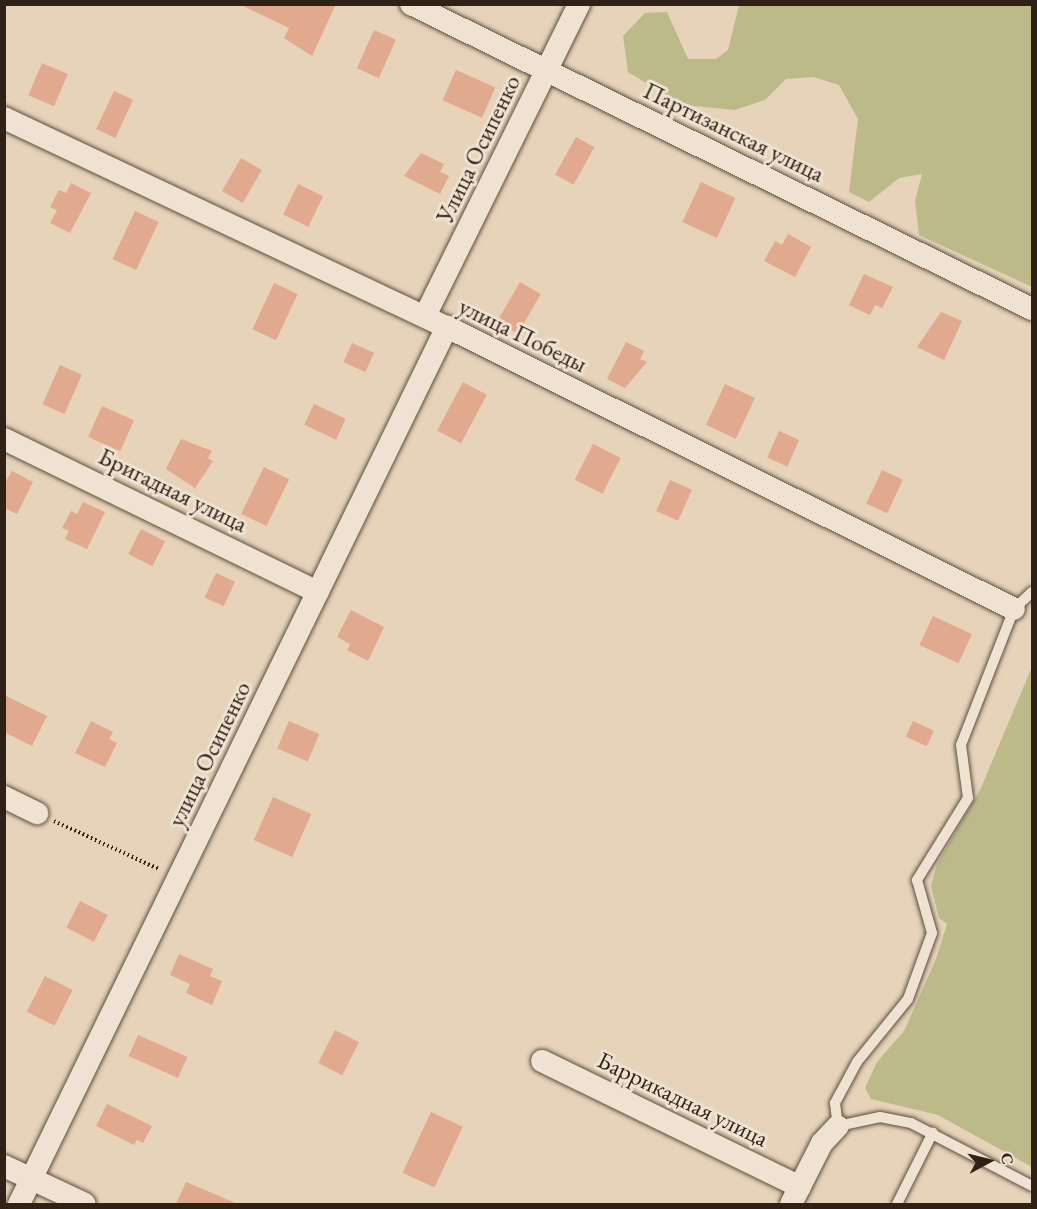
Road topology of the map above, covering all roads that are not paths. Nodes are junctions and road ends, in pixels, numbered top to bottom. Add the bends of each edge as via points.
1 (411, 4) edge
2 (579, 4) edge
3 (548, 70) junction
4 (4, 118) edge
5 (1032, 309) edge
6 (425, 316) junction
7 (447, 327) junction
8 (4, 439) edge
9 (318, 592) junction
10 (1032, 592) edge
11 (1014, 609) junction
12 (4, 797) edge
13 (37, 813) road end
14 (542, 1061) dead end
15 (838, 1126) junction
16 (933, 1132) junction
17 (4, 1166) edge
18 (31, 1179) junction
19 (1032, 1186) edge
20 (796, 1196) edge
21 (19, 1204) edge
22 (85, 1204) edge
23 (897, 1204) edge

1 - 3 street, Партизанская улица
2 - 3 street, Улица Осипенко
3 - 5 street, Партизанская улица
3 - 6 street, Улица Осипенко
4 - 6 street, улица Победы
6 - 7 street, улица Победы
7 - 9 street, улица Осипенко
7 - 11 street, улица Победы
8 - 9 street, Бригадная улица
9 - 18 street, улица Осипенко
10 - 11 lane
11 - 15 lane via 961,745 968,798 916,880 932,933 908,999 857,1062 835,1103
12 - 13 street
14 - 20 street, Баррикадная улица
15 - 16 lane via 880,1117
15 - 20 street via 822,1143
16 - 19 lane
16 - 23 lane
17 - 18 street
18 - 21 street, улица Осипенко
18 - 22 street

